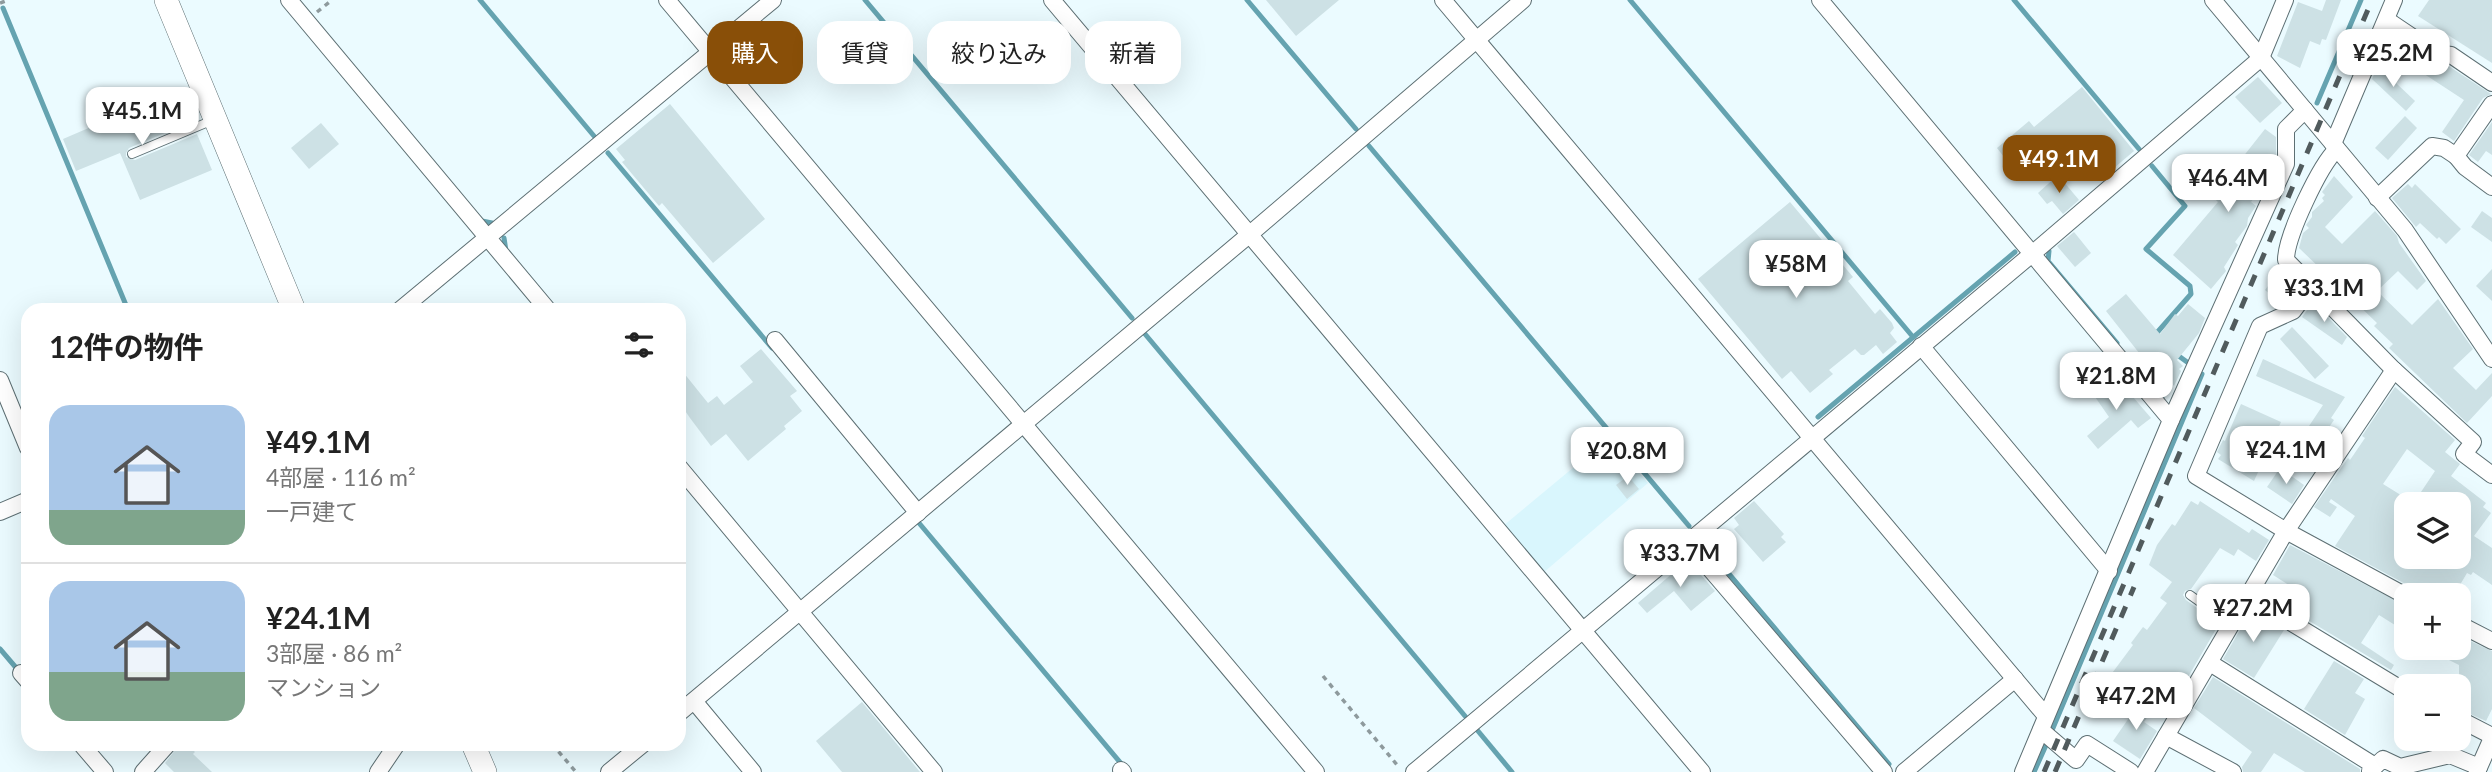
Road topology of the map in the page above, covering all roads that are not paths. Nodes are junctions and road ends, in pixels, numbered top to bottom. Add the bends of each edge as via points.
1 (166, 0) edge
2 (289, 0) edge
3 (667, 0) edge
4 (773, 0) edge
5 (1052, 0) edge
6 (1443, 0) edge
7 (1523, 0) edge
8 (1819, 0) edge
9 (2213, 0) edge
10 (2285, 0) edge
11 (2394, 0) edge
12 (2387, 20) junction
13 (748, 21) edge
14 (1476, 39) junction
15 (707, 47) edge
16 (707, 55) edge
17 (2261, 58) junction
18 (2492, 83) edge
19 (738, 84) edge
20 (2492, 104) edge
21 (2305, 110) junction
22 (215, 119) junction
23 (2335, 147) junction
24 (132, 154) dead end
25 (2456, 156) junction
26 (2492, 187) edge
27 (2377, 198) junction
28 (1250, 234) junction
29 (488, 237) junction
30 (2032, 254) junction
31 (2311, 287) junction
32 (291, 303) edge
33 (408, 303) edge
34 (542, 303) edge
35 (775, 340) dead end
36 (1921, 346) junction
37 (2492, 359) edge
38 (2394, 370) junction
39 (0, 380) edge
40 (2171, 419) junction
41 (1024, 424) junction
42 (21, 431) edge
43 (1811, 438) junction
44 (2492, 474) edge
45 (686, 475) edge
46 (21, 503) edge
47 (0, 512) edge
48 (918, 513) junction
49 (2286, 531) junction
50 (1687, 542) junction
51 (2109, 571) junction
52 (2394, 590) edge
53 (2190, 595) dead end
54 (2249, 597) junction
55 (799, 612) junction
56 (2231, 624) junction
57 (1583, 630) junction
58 (2471, 630) edge
59 (2492, 641) edge
60 (2210, 663) junction
61 (2014, 680) junction
62 (2394, 686) edge
63 (686, 706) edge
64 (686, 712) edge
65 (2043, 723) junction
66 (2471, 726) edge
67 (2166, 736) junction
68 (2492, 737) edge
69 (87, 751) edge
70 (162, 751) edge
71 (392, 751) edge
72 (476, 751) edge
73 (635, 751) edge
74 (2074, 766) edge
75 (2372, 769) edge
76 (2478, 769) edge
77 (614, 771) edge
78 (105, 772) edge
79 (143, 772) edge
80 (378, 772) edge
81 (485, 772) edge
82 (753, 772) edge
83 (934, 772) edge
84 (1316, 772) edge
85 (1414, 772) edge
86 (1702, 772) edge
87 (1884, 772) edge
88 (1904, 772) edge
89 (2023, 772) edge
90 (2131, 772) edge
91 (2145, 772) edge
92 (2233, 772) edge

1 - 22 main road
2 - 29 street
3 - 15 street
4 - 13 street
5 - 28 street
6 - 14 street
7 - 14 street
8 - 30 street
9 - 17 street
10 - 17 street
11 - 12 street
12 - 18 street
12 - 23 street
14 - 28 street
14 - 43 street
16 - 29 street
17 - 21 street
17 - 30 street
19 - 41 street
20 - 25 street
21 - 23 street
21 - 40 street via 2286,129 2286,164
22 - 24 lane
22 - 32 main road
23 - 27 street
23 - 31 street via 2286,247 2286,260
25 - 26 street
25 - 27 street via 2432,146
27 - 37 street via 2405,230
28 - 41 street
28 - 57 street
29 - 33 street
29 - 34 street
30 - 36 street
30 - 40 street
31 - 38 street
31 - 49 street via 2293,311 2260,326 2196,477
35 - 48 street
36 - 43 street
36 - 51 street
38 - 44 street via 2473,442 2464,454
38 - 49 street
39 - 42 street
40 - 51 street
41 - 48 street
41 - 84 street
43 - 50 street
43 - 61 street
45 - 55 street
46 - 47 street
48 - 55 street
49 - 52 street
49 - 54 street
50 - 57 street
50 - 87 street
51 - 65 street
53 - 56 lane
54 - 56 street
54 - 62 street
55 - 63 street
55 - 83 street
56 - 60 street
57 - 85 street
57 - 86 street
58 - 59 street
60 - 67 street
60 - 75 street
61 - 65 street
61 - 88 street
64 - 82 street
65 - 74 street
65 - 89 street
66 - 68 street
67 - 91 street
67 - 92 street
68 - 76 street
69 - 78 street
70 - 79 street
71 - 80 street
72 - 81 main road
73 - 77 street
74 - 90 street via 2087,744
75 - 76 street via 2383,759 2400,767 2449,755

